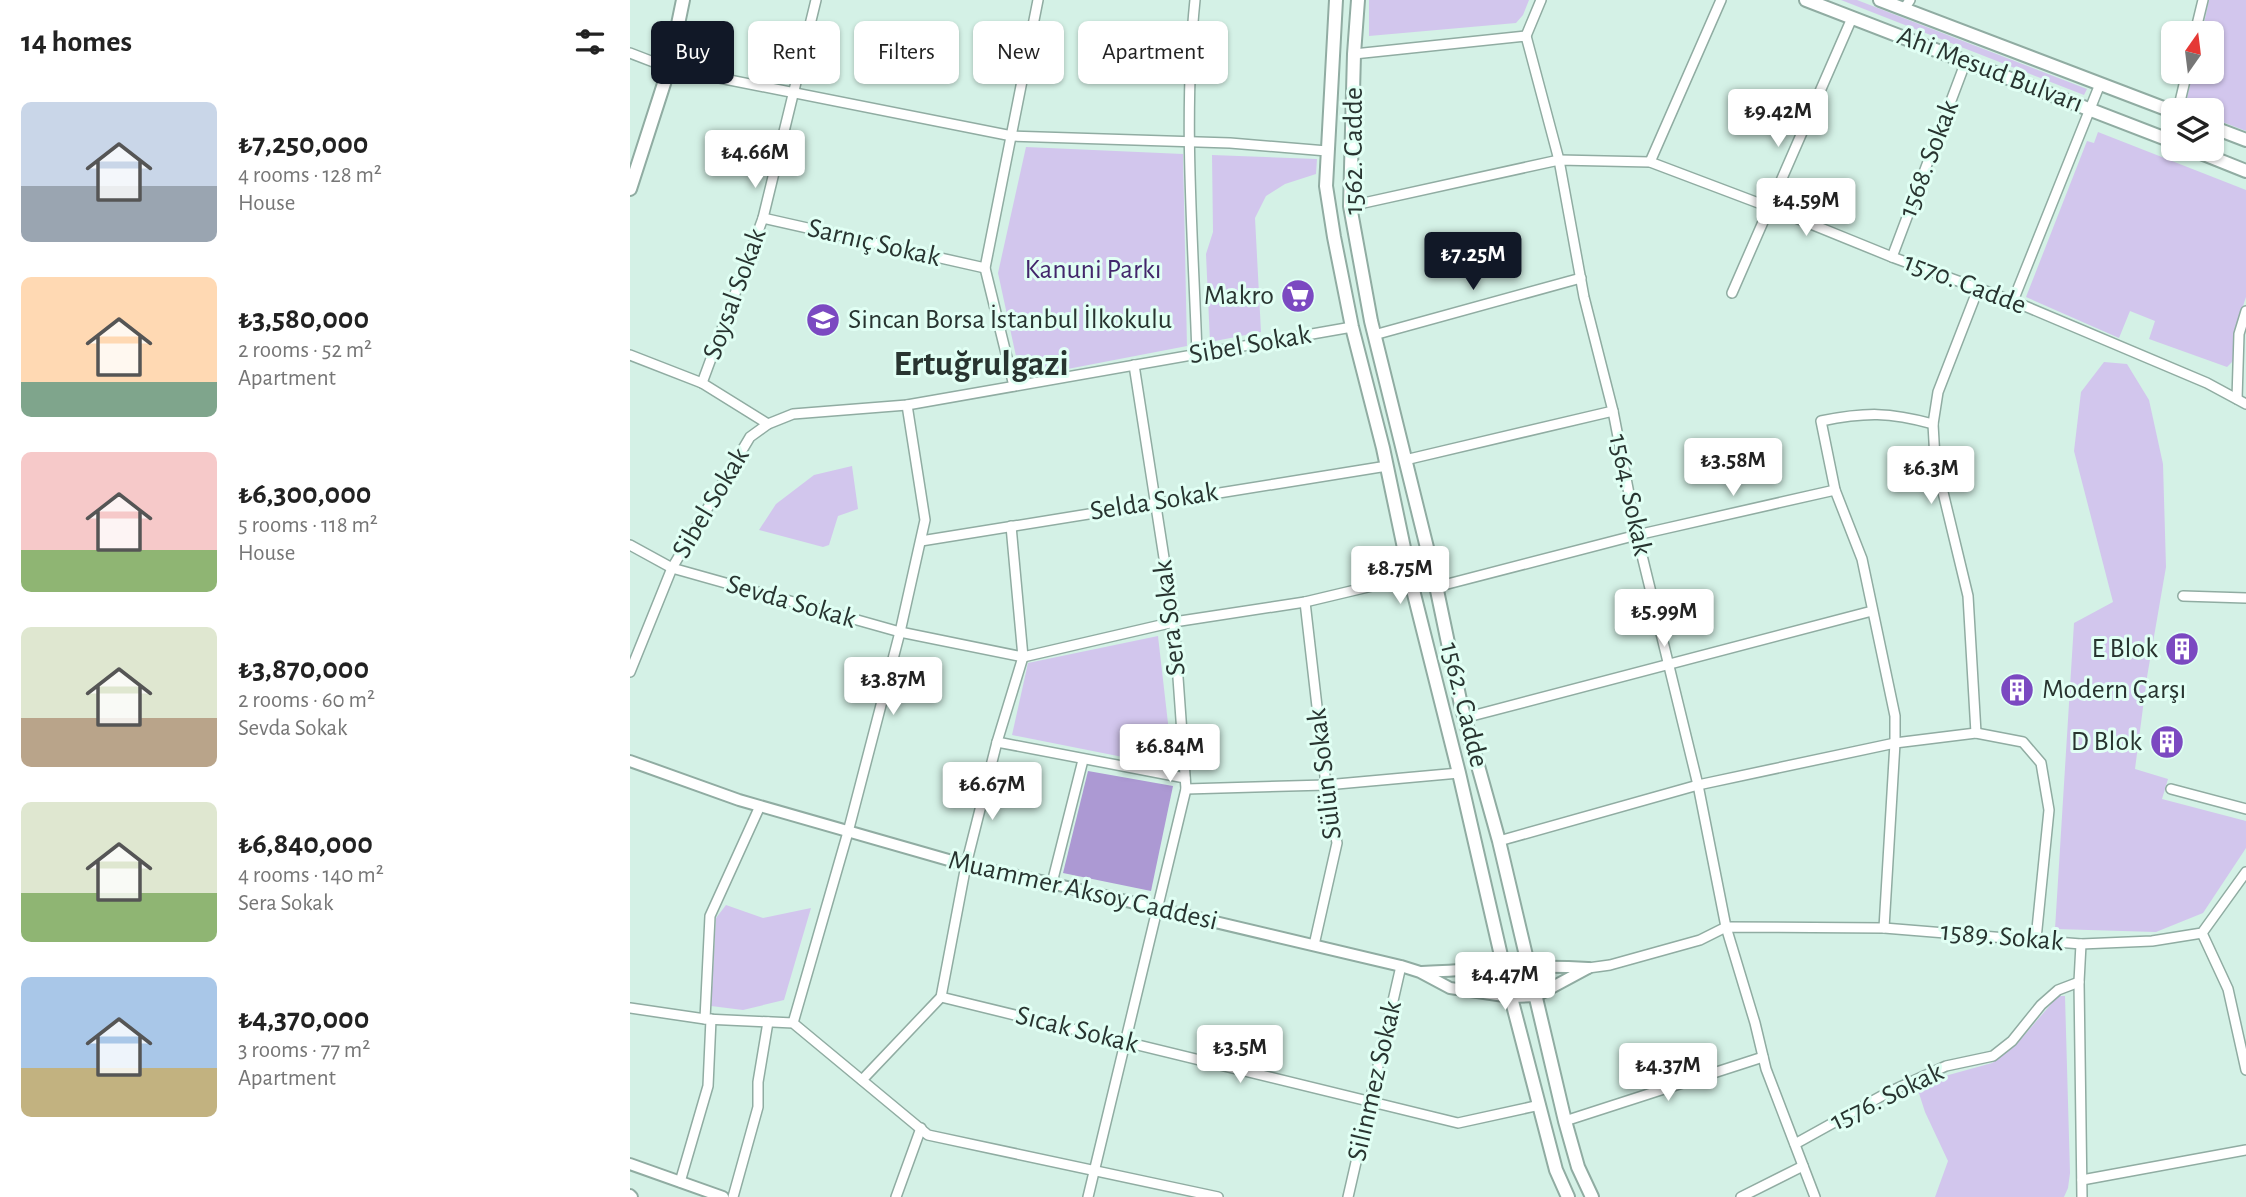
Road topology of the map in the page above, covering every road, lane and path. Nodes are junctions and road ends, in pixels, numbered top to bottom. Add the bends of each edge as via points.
1 (683, 0) edge
2 (816, 0) edge
3 (1038, 0) edge
4 (1195, 0) edge
5 (1336, 0) edge
6 (1358, 0) edge
7 (1541, 0) edge
8 (1721, 0) edge
9 (1806, 0) edge
10 (1880, 0) edge
11 (2199, 1) edge
12 (1907, 5) edge
13 (1852, 18) junction
14 (679, 21) edge
15 (2196, 21) edge
16 (1526, 36) junction
17 (630, 53) edge
18 (1354, 54) junction
19 (651, 61) edge
20 (1966, 61) junction
21 (734, 81) edge
22 (664, 84) edge
23 (2100, 84) junction
24 (795, 94) junction
25 (2161, 106) edge
26 (2091, 109) junction
27 (2224, 132) edge
28 (1012, 136) junction
29 (2161, 137) edge
30 (2246, 140) edge
31 (1190, 144) junction
32 (1326, 150) junction
33 (1559, 160) junction
34 (2221, 161) edge
35 (1650, 162) junction
36 (2246, 171) edge
37 (630, 189) edge
38 (1350, 206) junction
39 (1769, 207) junction
40 (763, 218) junction
41 (1892, 257) junction
42 (985, 268) junction
43 (1581, 278) junction
44 (1978, 289) junction
45 (1732, 293) dead end
46 (2012, 301) junction
47 (2246, 311) edge
48 (1352, 327) junction
49 (1374, 335) junction
50 (1197, 354) junction
51 (630, 355) edge
52 (1135, 365) junction
53 (702, 383) junction
54 (1014, 386) junction
55 (2237, 399) junction
56 (2246, 404) edge
57 (907, 405) junction
58 (1612, 411) junction
59 (768, 424) junction
60 (1933, 424) junction
61 (1405, 460) junction
62 (1387, 466) junction
63 (1835, 490) junction
64 (1155, 502) junction
65 (1011, 526) junction
66 (1637, 535) junction
67 (920, 541) junction
68 (630, 545) edge
69 (672, 568) junction
70 (1410, 577) junction
71 (1436, 587) junction
72 (2183, 596) dead end
73 (2246, 598) edge
74 (1305, 602) junction
75 (1872, 611) junction
76 (1174, 622) junction
77 (900, 632) junction
78 (1023, 657) junction
79 (1669, 663) junction
80 (630, 672) edge
81 (1464, 718) junction
82 (1976, 733) junction
83 (997, 742) junction
84 (1895, 743) junction
85 (1083, 760) junction
86 (630, 761) edge
87 (1459, 773) junction
88 (1185, 778) junction
89 (1326, 785) junction
90 (1698, 785) junction
91 (1186, 789) junction
92 (2172, 789) dead end
93 (760, 806) junction
94 (2246, 809) edge
95 (848, 832) junction
96 (1500, 841) junction
97 (966, 865) junction
98 (2246, 872) edge
99 (1052, 883) junction
100 (1157, 908) junction
101 (1726, 927) junction
102 (1884, 928) junction
103 (2202, 933) junction
104 (2036, 939) junction
105 (2081, 944) junction
106 (1314, 945) junction
107 (1529, 965) junction
108 (1401, 966) junction
109 (1504, 968) junction
110 (1588, 968) junction
111 (1420, 972) junction
112 (2079, 982) junction
113 (1536, 996) junction
114 (941, 997) junction
115 (1511, 997) junction
116 (630, 1008) edge
117 (708, 1019) junction
118 (768, 1022) junction
119 (793, 1023) junction
120 (1125, 1041) junction
121 (1763, 1057) junction
122 (2246, 1070) edge
123 (862, 1080) junction
124 (1370, 1101) junction
125 (1540, 1105) junction
126 (1565, 1121) junction
127 (921, 1128) junction
128 (1795, 1144) junction
129 (2246, 1150) edge
130 (630, 1164) edge
131 (1803, 1166) junction
132 (1095, 1169) junction
133 (2082, 1180) junction
134 (680, 1182) junction
135 (723, 1197) edge
136 (733, 1197) edge
137 (896, 1197) edge
138 (1088, 1197) edge
139 (1218, 1197) edge
140 (1348, 1197) edge
141 (1567, 1197) edge
142 (1592, 1197) edge
143 (1741, 1197) edge
144 (1815, 1197) edge
145 (2082, 1197) edge

1 - 14 main road
2 - 24 street, Soysal Sokak
3 - 28 street
4 - 31 street
5 - 32 main road, 1562. Cadde
6 - 18 main road, 1562. Cadde
7 - 16 street
8 - 35 street
9 - 13 main road, Ahi Mesud Bulvarı
10 - 12 main road, Ahi Mesud Bulvarı
11 - 15 street
12 - 23 main road, Ahi Mesud Bulvarı
13 - 20 main road, Ahi Mesud Bulvarı
13 - 39 street
16 - 18 street
16 - 33 street, 1564. Sokak
17 - 19 street
18 - 38 main road, 1562. Cadde
20 - 26 main road, Ahi Mesud Bulvarı
20 - 41 street, 1568. Sokak
21 - 24 street
22 - 37 main road
23 - 25 main road, Ahi Mesud Bulvarı
23 - 26 street
24 - 28 street
24 - 40 street, Soysal Sokak
26 - 29 main road, Ahi Mesud Bulvarı
26 - 46 street
27 - 30 main road
28 - 31 street
28 - 42 street
31 - 32 street
31 - 50 street
32 - 48 main road, 1562. Cadde via 1326,186
33 - 35 street, 1570. Cadde
33 - 38 street, 1570. Cadde
33 - 43 street, 1564. Sokak
34 - 36 main road
35 - 39 street, 1570. Cadde
38 - 49 main road, 1562. Cadde
39 - 41 street, 1570. Cadde
39 - 45 street
40 - 42 street, Sarnıç Sokak
40 - 53 street, Soysal Sokak
41 - 44 street, 1570. Cadde
42 - 54 street
43 - 49 street
43 - 58 street, 1564. Sokak
44 - 46 street, 1570. Cadde
44 - 60 street via 1938,392
46 - 55 street, 1570. Cadde
47 - 55 street via 2239,334
48 - 50 street, Sibel Sokak
48 - 62 main road, 1562. Cadde
49 - 61 main road, 1562. Cadde
50 - 52 street, Sibel Sokak
51 - 53 street
52 - 54 street, Sibel Sokak
52 - 64 street, Sera Sokak
53 - 59 street
54 - 57 street, Sibel Sokak
55 - 56 street, 1570. Cadde
57 - 59 street, Sibel Sokak via 793,414
57 - 67 street via 925,520
58 - 61 street
58 - 66 street, 1564. Sokak
59 - 69 street, Sibel Sokak via 750,437
60 - 63 street via 1902,415 1860,414 1821,421
60 - 82 street via 1935,459 1968,596
61 - 71 main road, 1562. Cadde
62 - 64 street, Selda Sokak
62 - 70 main road, 1562. Cadde
63 - 66 street
63 - 75 street via 1862,559
64 - 65 street, Selda Sokak
64 - 76 street, Sera Sokak
65 - 67 street, Selda Sokak
65 - 78 street
66 - 71 street
66 - 79 street, 1564. Sokak
67 - 77 street
68 - 69 street, Sevda Sokak
69 - 77 street, Sevda Sokak
69 - 80 street, Sibel Sokak
70 - 74 street, Sevda Sokak
70 - 87 main road, 1562. Cadde
71 - 81 main road, 1562. Cadde
72 - 73 street
74 - 76 street, Sevda Sokak
74 - 89 street, Sülün Sokak
75 - 79 street
75 - 84 street via 1895,716
76 - 78 street, Sevda Sokak
76 - 88 street, Sera Sokak
77 - 78 street, Sevda Sokak
77 - 95 street
78 - 83 street
79 - 81 street
79 - 90 street, 1564. Sokak
81 - 96 main road, 1562. Cadde
82 - 84 street
82 - 104 street via 2023,742 2041,763 2049,810
83 - 85 street
83 - 97 street
84 - 90 street
84 - 102 street
85 - 88 street
85 - 99 street
86 - 93 street, Muammer Aksoy Caddesi
87 - 89 street
87 - 109 main road, 1562. Cadde
88 - 91 street, Sera Sokak
89 - 91 street
89 - 106 street, Sülün Sokak via 1337,843
90 - 96 street
90 - 101 street, 1564. Sokak
91 - 100 street, Sera Sokak
92 - 94 street
93 - 95 street, Muammer Aksoy Caddesi
93 - 117 street via 710,916
95 - 97 street, Muammer Aksoy Caddesi
95 - 119 street
96 - 107 main road, 1562. Cadde
97 - 99 street, Muammer Aksoy Caddesi
97 - 114 street
98 - 103 street
99 - 100 street, Muammer Aksoy Caddesi
100 - 106 street, Muammer Aksoy Caddesi
100 - 120 street, Sera Sokak
101 - 102 street, 1589. Sokak
101 - 110 street via 1700,940
101 - 121 street, 1564. Sokak
102 - 104 street, 1589. Sokak
103 - 105 street, 1589. Sokak
103 - 122 street via 2228,989
104 - 105 street, 1589. Sokak
105 - 112 street
106 - 108 street, Muammer Aksoy Caddesi
107 - 109 street
107 - 110 street
107 - 113 main road, 1562. Cadde
108 - 111 street, Muammer Aksoy Caddesi
108 - 124 street, Silinmez Sokak
109 - 111 street
109 - 115 main road, 1562. Cadde
110 - 113 street
111 - 115 street via 1450,988
112 - 128 street, 1576. Sokak via 2058,990 1993,1056 1946,1066
112 - 133 street
113 - 115 street
113 - 126 main road, 1562. Cadde
114 - 120 street, Sıcak Sokak
114 - 123 street
115 - 125 main road, 1562. Cadde
116 - 117 street
117 - 118 street
117 - 134 street via 708,1086
118 - 119 street
118 - 136 street via 758,1107
119 - 123 street
120 - 124 street, Sıcak Sokak
120 - 132 street, Sera Sokak
121 - 126 street
121 - 128 street, 1564. Sokak
123 - 127 street
124 - 125 street, Sıcak Sokak via 1458,1123
124 - 140 street, Silinmez Sokak
125 - 141 main road, 1562. Cadde
126 - 142 main road, 1562. Cadde
127 - 132 street via 928,1135
127 - 137 street
128 - 131 street, 1564. Sokak
129 - 133 street
130 - 134 street
131 - 143 street
131 - 144 street, 1564. Sokak
132 - 138 street, Sera Sokak
132 - 139 street
133 - 145 street
134 - 135 street

